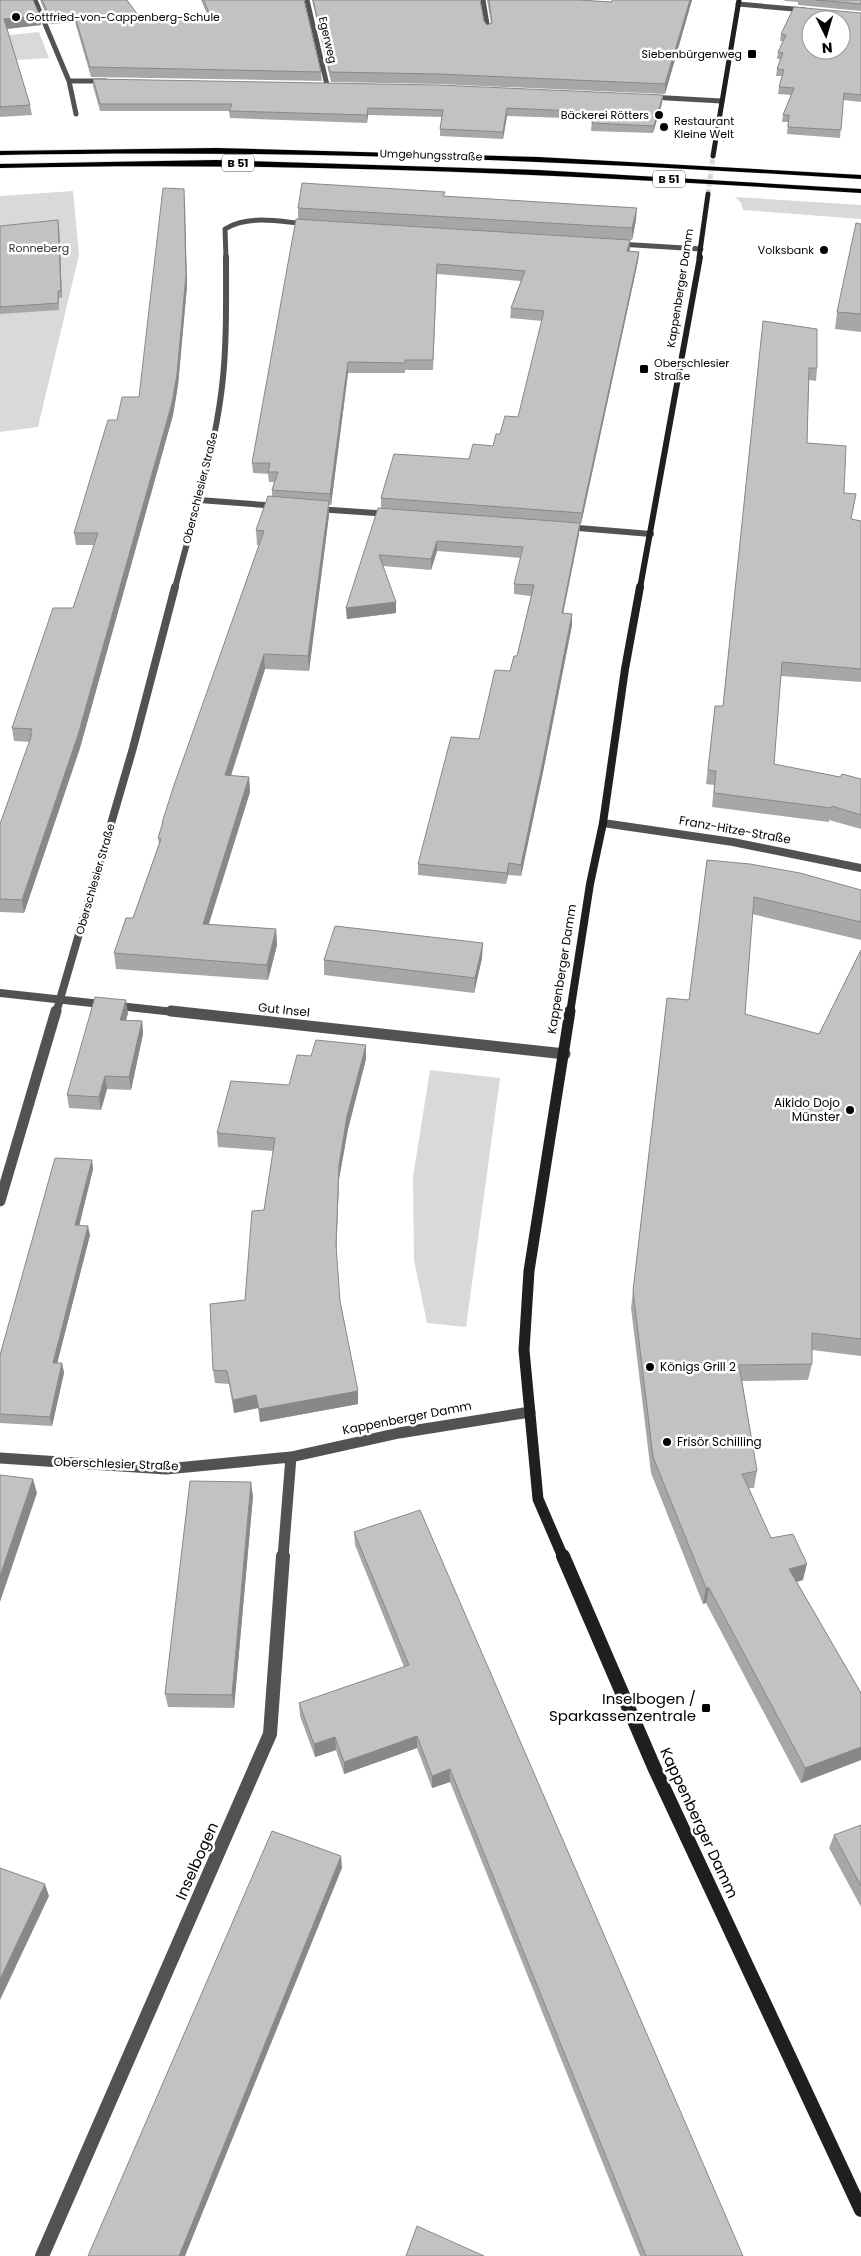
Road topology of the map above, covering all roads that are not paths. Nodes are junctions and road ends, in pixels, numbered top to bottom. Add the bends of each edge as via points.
1 (35, 0) edge
2 (307, 0) edge
3 (482, 0) edge
4 (738, 2) edge
5 (814, 10) edge
6 (488, 30) edge
7 (69, 81) junction
8 (116, 81) edge
9 (317, 85) edge
10 (327, 85) junction
11 (336, 85) edge
12 (644, 97) edge
13 (721, 101) junction
14 (76, 114) dead end
15 (0, 153) edge
16 (713, 156) tunnel mouth
17 (0, 166) edge
18 (861, 175) edge
19 (861, 191) edge
20 (708, 194) tunnel mouth
21 (316, 225) edge
22 (612, 244) edge
23 (701, 249) junction
24 (199, 500) junction
25 (285, 506) edge
26 (304, 508) edge
27 (400, 515) edge
28 (558, 527) edge
29 (651, 534) junction
30 (603, 823) junction
31 (861, 868) edge
32 (0, 993) edge
33 (60, 998) junction
34 (564, 1054) junction
35 (0, 1201) edge
36 (530, 1412) junction
37 (291, 1457) junction
38 (0, 1458) edge
39 (861, 2210) edge
40 (42, 2256) edge

1 - 7 street
2 - 10 street, Egerweg
3 - 6 street
4 - 5 street
4 - 13 main road
7 - 8 street
7 - 14 street
9 - 10 street
10 - 11 street
12 - 13 street
13 - 16 main road
15 - 18 highway, Umgehungsstraße / B 51 via 189,149 386,152
17 - 19 highway, Umgehungsstraße / B 51 via 188,162 392,165
20 - 23 main road, Kappenberger Damm
21 - 24 street, Oberschlesier Straße via 246,221 232,223 225,229 223,376 219,410
22 - 23 street
23 - 29 main road, Kappenberger Damm
24 - 25 street
24 - 33 street, Oberschlesier Straße via 145,708
26 - 27 street
28 - 29 street
29 - 30 main road, Kappenberger Damm via 625,668
30 - 31 street, Franz-Hitze-Straße via 710,837
30 - 34 main road, Kappenberger Damm via 590,884
32 - 33 street, Gut Insel
33 - 34 street, Gut Insel
33 - 35 street, Oberschlesier Straße
34 - 36 main road, Kappenberger Damm via 529,1271 524,1350
36 - 37 street, Kappenberger Damm via 399,1433
36 - 39 main road, Kappenberger Damm via 538,1499 658,1776
37 - 38 street, Oberschlesier Straße via 166,1469
37 - 40 street, Inselbogen via 270,1734

